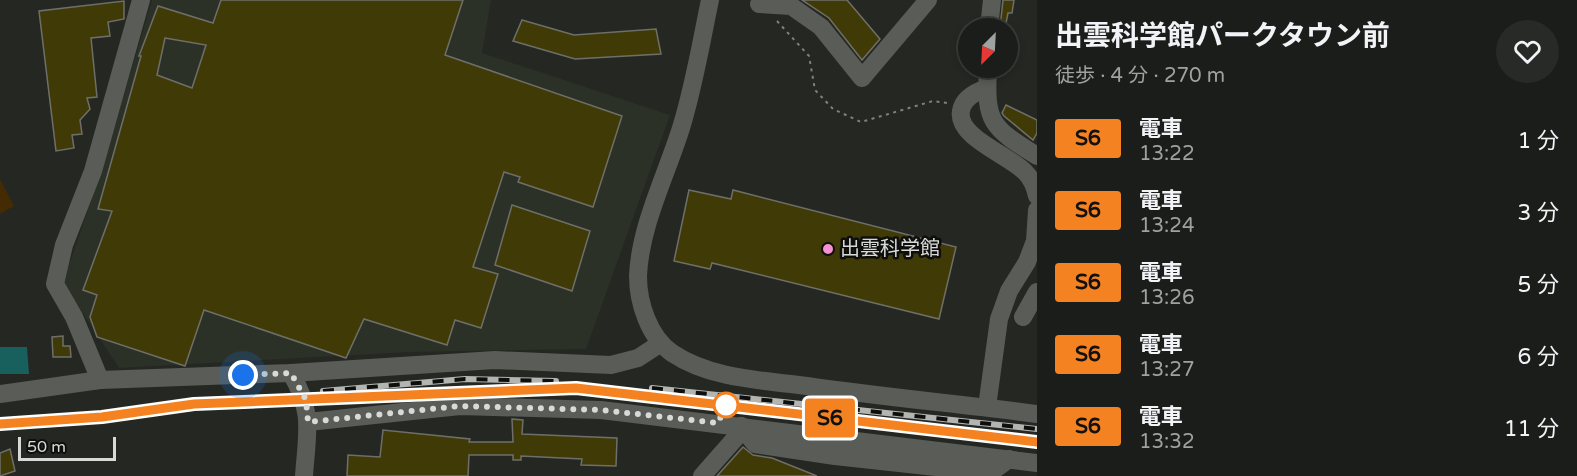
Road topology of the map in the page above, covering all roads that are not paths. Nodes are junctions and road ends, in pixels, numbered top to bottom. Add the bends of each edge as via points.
1 (141, 0) edge
2 (710, 0) edge
3 (761, 0) edge
4 (928, 0) edge
5 (992, 0) edge
6 (990, 18) edge
7 (987, 78) edge
8 (987, 88) junction
9 (1037, 156) edge
10 (1037, 196) edge
11 (1037, 210) edge
12 (1037, 292) edge
13 (1023, 317) dead end
14 (661, 343) junction
15 (291, 373) junction
16 (100, 380) junction
17 (0, 394) edge
18 (987, 407) junction
19 (1037, 414) edge
20 (308, 422) junction
21 (741, 426) junction
22 (1037, 463) edge
23 (304, 476) edge
24 (702, 476) edge

1 - 16 street via 93,171 64,244 55,284 74,317
2 - 14 street via 694,81 644,241 638,276 639,299
3 - 4 street via 759,4 791,6 821,27 862,78
5 - 6 street
7 - 8 street
8 - 9 street via 991,118 998,131
8 - 10 street via 975,92 962,105 960,117 965,130 1024,171 1034,183
11 - 18 street via 1035,241 999,320
12 - 13 street
14 - 15 street via 638,358 611,365 495,360
14 - 18 street via 690,363 722,375
15 - 16 street
15 - 20 street via 306,400
16 - 17 street
18 - 19 street
20 - 21 street via 460,406 601,410
20 - 23 street
21 - 22 street
21 - 24 street via 739,434

